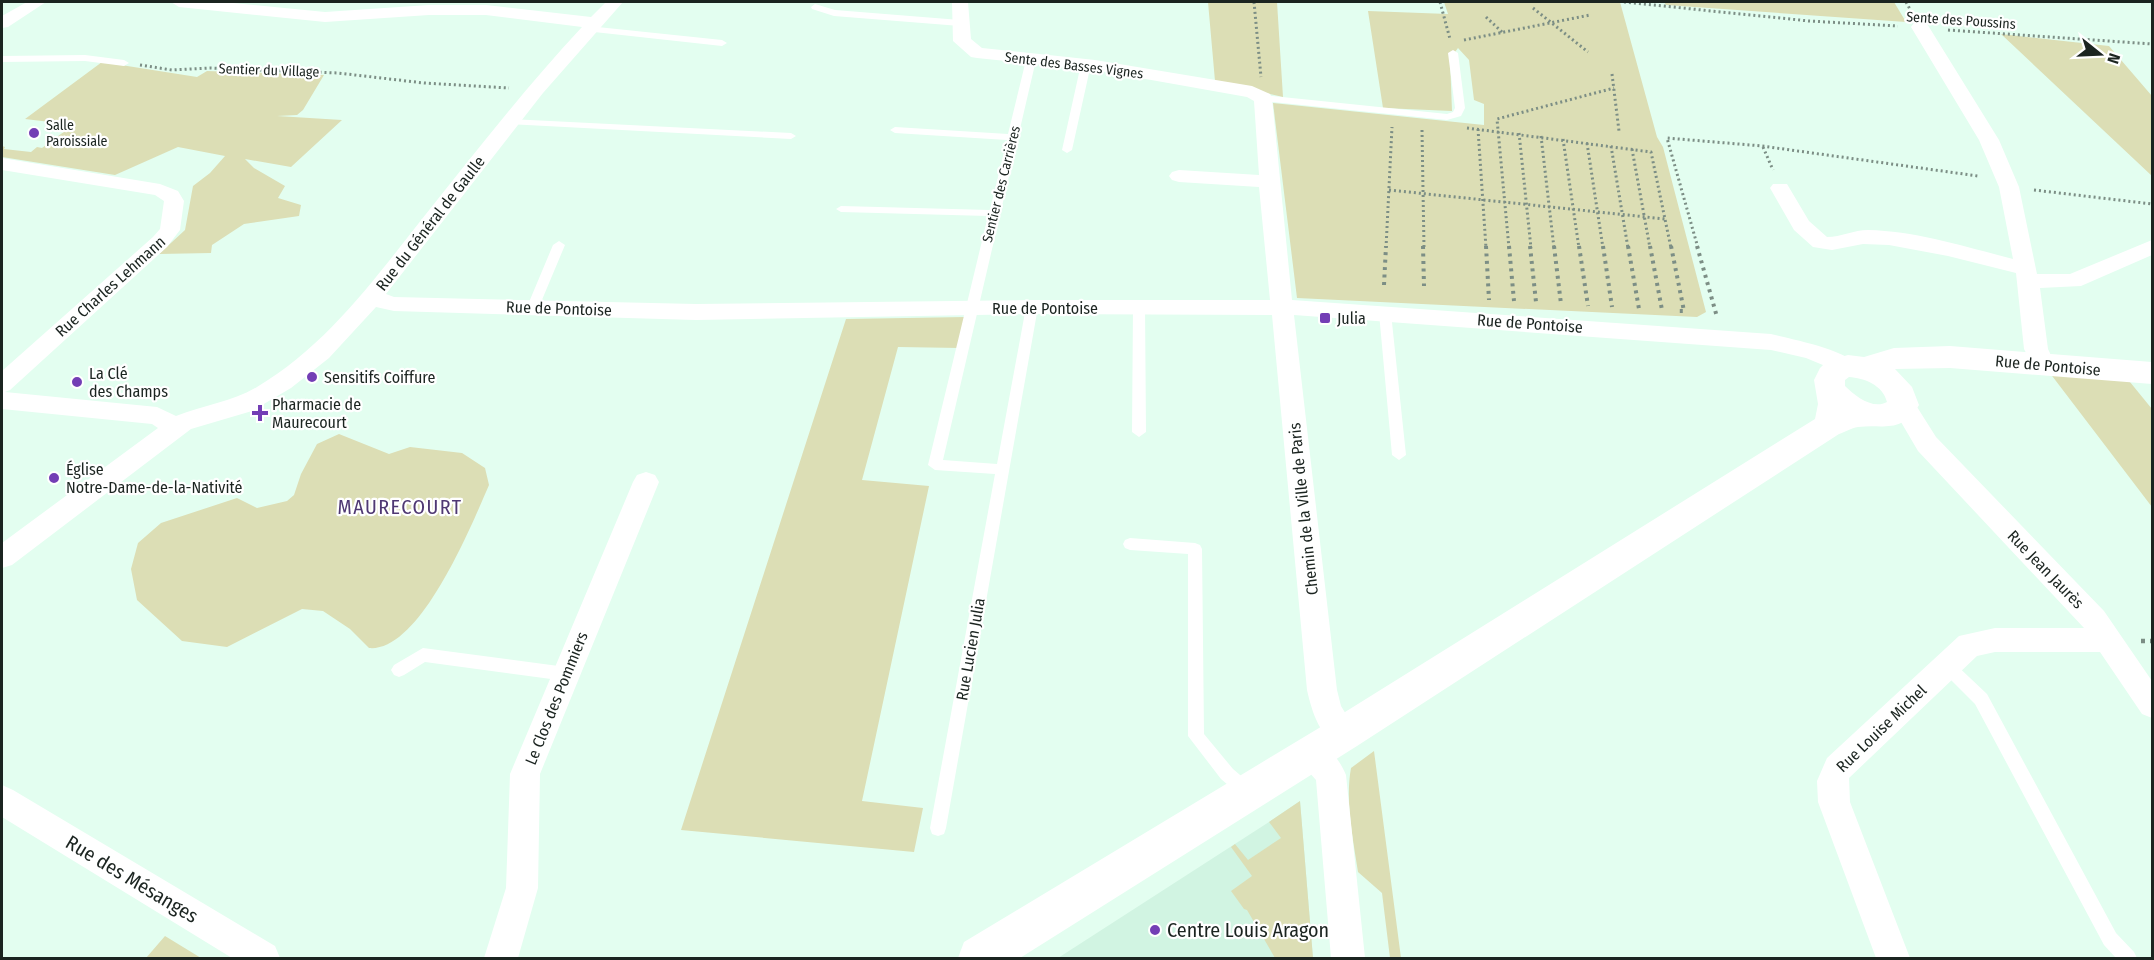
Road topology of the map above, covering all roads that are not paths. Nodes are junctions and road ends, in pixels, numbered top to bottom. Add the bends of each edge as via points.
1 (38, 2) edge
2 (179, 2) edge
3 (615, 2) edge
4 (960, 2) edge
5 (815, 7) dead end
6 (960, 23) junction
7 (2, 24) edge
8 (591, 26) junction
9 (1920, 27) road end
10 (722, 43) dead end
11 (1453, 53) dead end
12 (2, 59) edge
13 (1031, 60) junction
14 (124, 63) road end
15 (1086, 64) junction
16 (1263, 98) junction
17 (510, 122) junction
18 (896, 130) dead end
19 (791, 136) dead end
20 (1012, 137) junction
21 (1067, 150) dead end
22 (2, 164) edge
23 (1179, 176) dead end
24 (1269, 182) junction
25 (1780, 188) road end
26 (841, 209) dead end
27 (994, 213) junction
28 (560, 245) dead end
29 (2152, 247) edge
30 (2027, 275) junction
31 (376, 291) junction
32 (411, 304) junction
33 (533, 307) junction
34 (1032, 307) junction
35 (1138, 307) junction
36 (1283, 307) junction
37 (971, 308) junction
38 (1384, 313) junction
39 (317, 357) junction
40 (1944, 357) junction
41 (2043, 364) junction
42 (2152, 373) edge
43 (1840, 387) junction
44 (3, 392) edge
45 (1889, 407) junction
46 (177, 427) junction
47 (1138, 432) dead end
48 (1399, 455) dead end
49 (1002, 470) junction
50 (646, 482) dead end
51 (1130, 544) dead end
52 (2, 557) edge
53 (2109, 640) junction
54 (1946, 665) junction
55 (399, 670) dead end
56 (566, 674) junction
57 (2152, 705) edge
58 (1327, 733) junction
59 (1248, 793) junction
60 (2, 800) edge
61 (938, 828) dead end
62 (263, 958) edge
63 (501, 958) edge
64 (981, 958) edge
65 (1348, 958) edge
66 (1893, 958) edge
67 (2128, 958) edge

1 - 7 street
2 - 8 street via 325,17 486,10
3 - 8 street, Rue du Général de Gaulle
4 - 6 street, Sente des Basses Vignes
5 - 6 lane via 834,14
6 - 13 street, Sente des Basses Vignes via 962,41 977,53
8 - 10 lane
8 - 17 street, Rue du Général de Gaulle
9 - 30 street via 1989,140 2008,183
11 - 16 lane, Sente des Basses Vignes via 1460,108 1457,114 1447,117
12 - 14 lane via 85,58
13 - 15 street, Sente des Basses Vignes
13 - 20 lane, Sentier des Carrières
15 - 16 street, Sente des Basses Vignes via 1252,92
15 - 21 lane
16 - 24 street
17 - 19 lane
17 - 31 street, Rue du Général de Gaulle
18 - 20 lane
20 - 27 lane, Sentier des Carrières
22 - 44 street, Rue Charles Lehmann via 160,190 174,201 170,230 160,242
23 - 24 street
24 - 36 street
25 - 30 street via 1800,223 1822,243 1866,236 1913,242
26 - 27 lane
27 - 37 lane, Sentier des Carrières
28 - 33 lane
29 - 30 street via 2073,281
30 - 41 street via 2036,349
31 - 32 street, Rue de Pontoise via 376,297 385,303
31 - 39 street, Rue du Général de Gaulle via 349,326
32 - 33 street, Rue de Pontoise
32 - 39 street via 376,314
33 - 37 street, Rue de Pontoise via 696,312
34 - 35 street, Rue de Pontoise
34 - 37 street, Rue de Pontoise
34 - 49 lane, Rue Lucien Julia
35 - 36 street, Rue de Pontoise
35 - 47 lane
36 - 38 street, Rue de Pontoise
36 - 58 street, Chemin de la Ville de Paris
37 - 49 lane via 935,465
38 - 43 street, Rue de Pontoise via 1771,342 1809,360
38 - 48 lane
39 - 46 street, Rue du Général de Gaulle via 243,405
40 - 41 main road, Rue de Pontoise
40 - 43 main road, Rue de Pontoise via 1894,359
40 - 45 main road, Rue de Pontoise via 1907,374
41 - 42 main road, Rue de Pontoise
43 - 45 main road via 1851,417
43 - 45 main road via 1891,381
43 - 58 main road
44 - 46 street via 158,416
45 - 53 street, Rue Jean Jaurès via 2094,619
46 - 52 street, Rue du Général de Gaulle
49 - 61 lane, Rue Lucien Julia
50 - 56 street, Le Clos des Pommiers
51 - 59 lane via 1195,549 1196,736
53 - 54 street, Rue Louise Michel via 1982,641 1969,645
53 - 57 street, Rue Jean Jaurès
54 - 66 street, Rue Louise Michel via 1833,775 1834,802
54 - 67 lane via 1981,699 2110,939
55 - 56 lane via 423,655
56 - 63 street, Le Clos des Pommiers via 525,774 522,888
58 - 59 main road
58 - 65 street
59 - 64 main road
60 - 62 street, Rue des Mésanges

